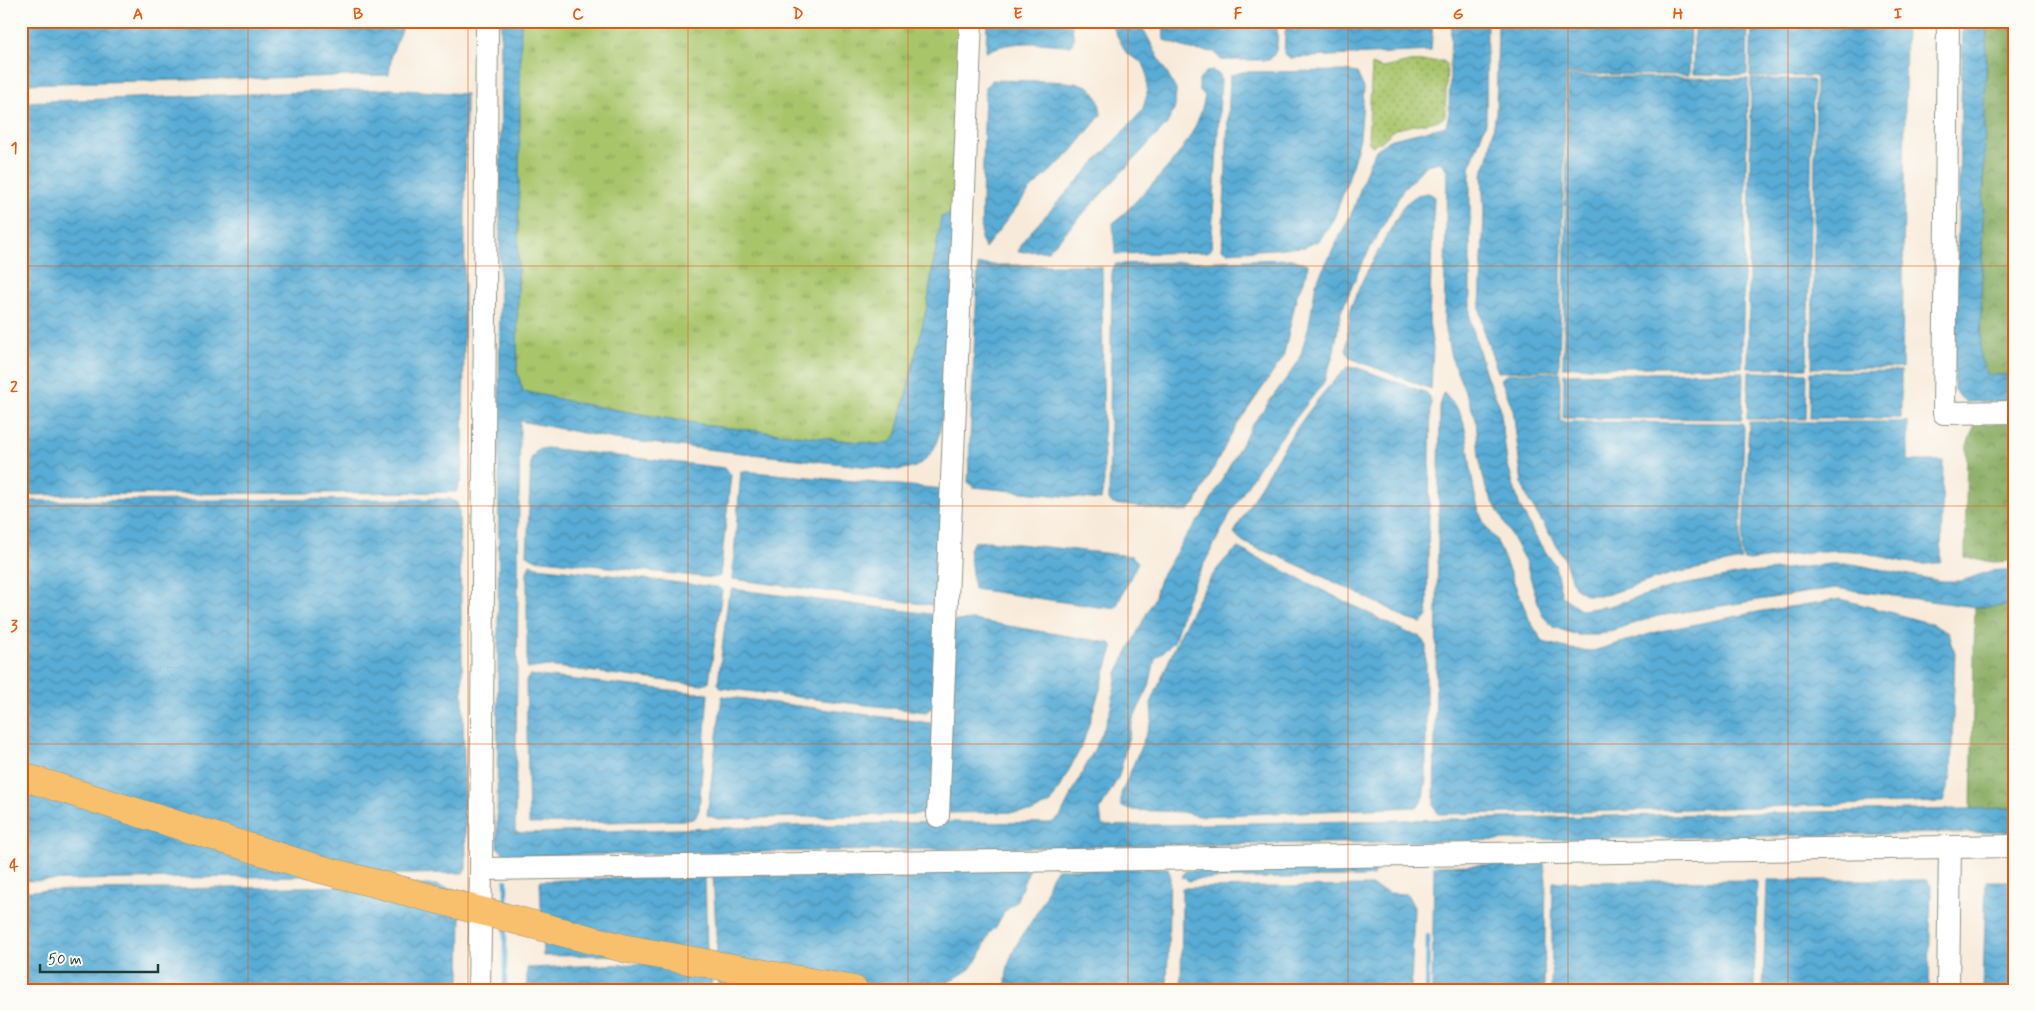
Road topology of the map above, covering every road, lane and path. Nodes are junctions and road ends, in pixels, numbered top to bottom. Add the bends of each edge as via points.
1 (487, 21) edge
2 (971, 21) edge
3 (1948, 21) edge
4 (2014, 412) edge
5 (21, 776) edge
6 (938, 816) dead end
7 (2014, 846) edge
8 (1950, 847) junction
9 (481, 869) junction
10 (497, 915) junction
11 (479, 990) edge
12 (854, 990) edge
13 (1948, 990) edge

1 - 9 street
2 - 6 street
3 - 4 street via 1944,413
5 - 10 main road via 312,867
7 - 8 street
8 - 9 street
8 - 13 street
9 - 10 street
10 - 11 street
10 - 12 main road via 627,949

